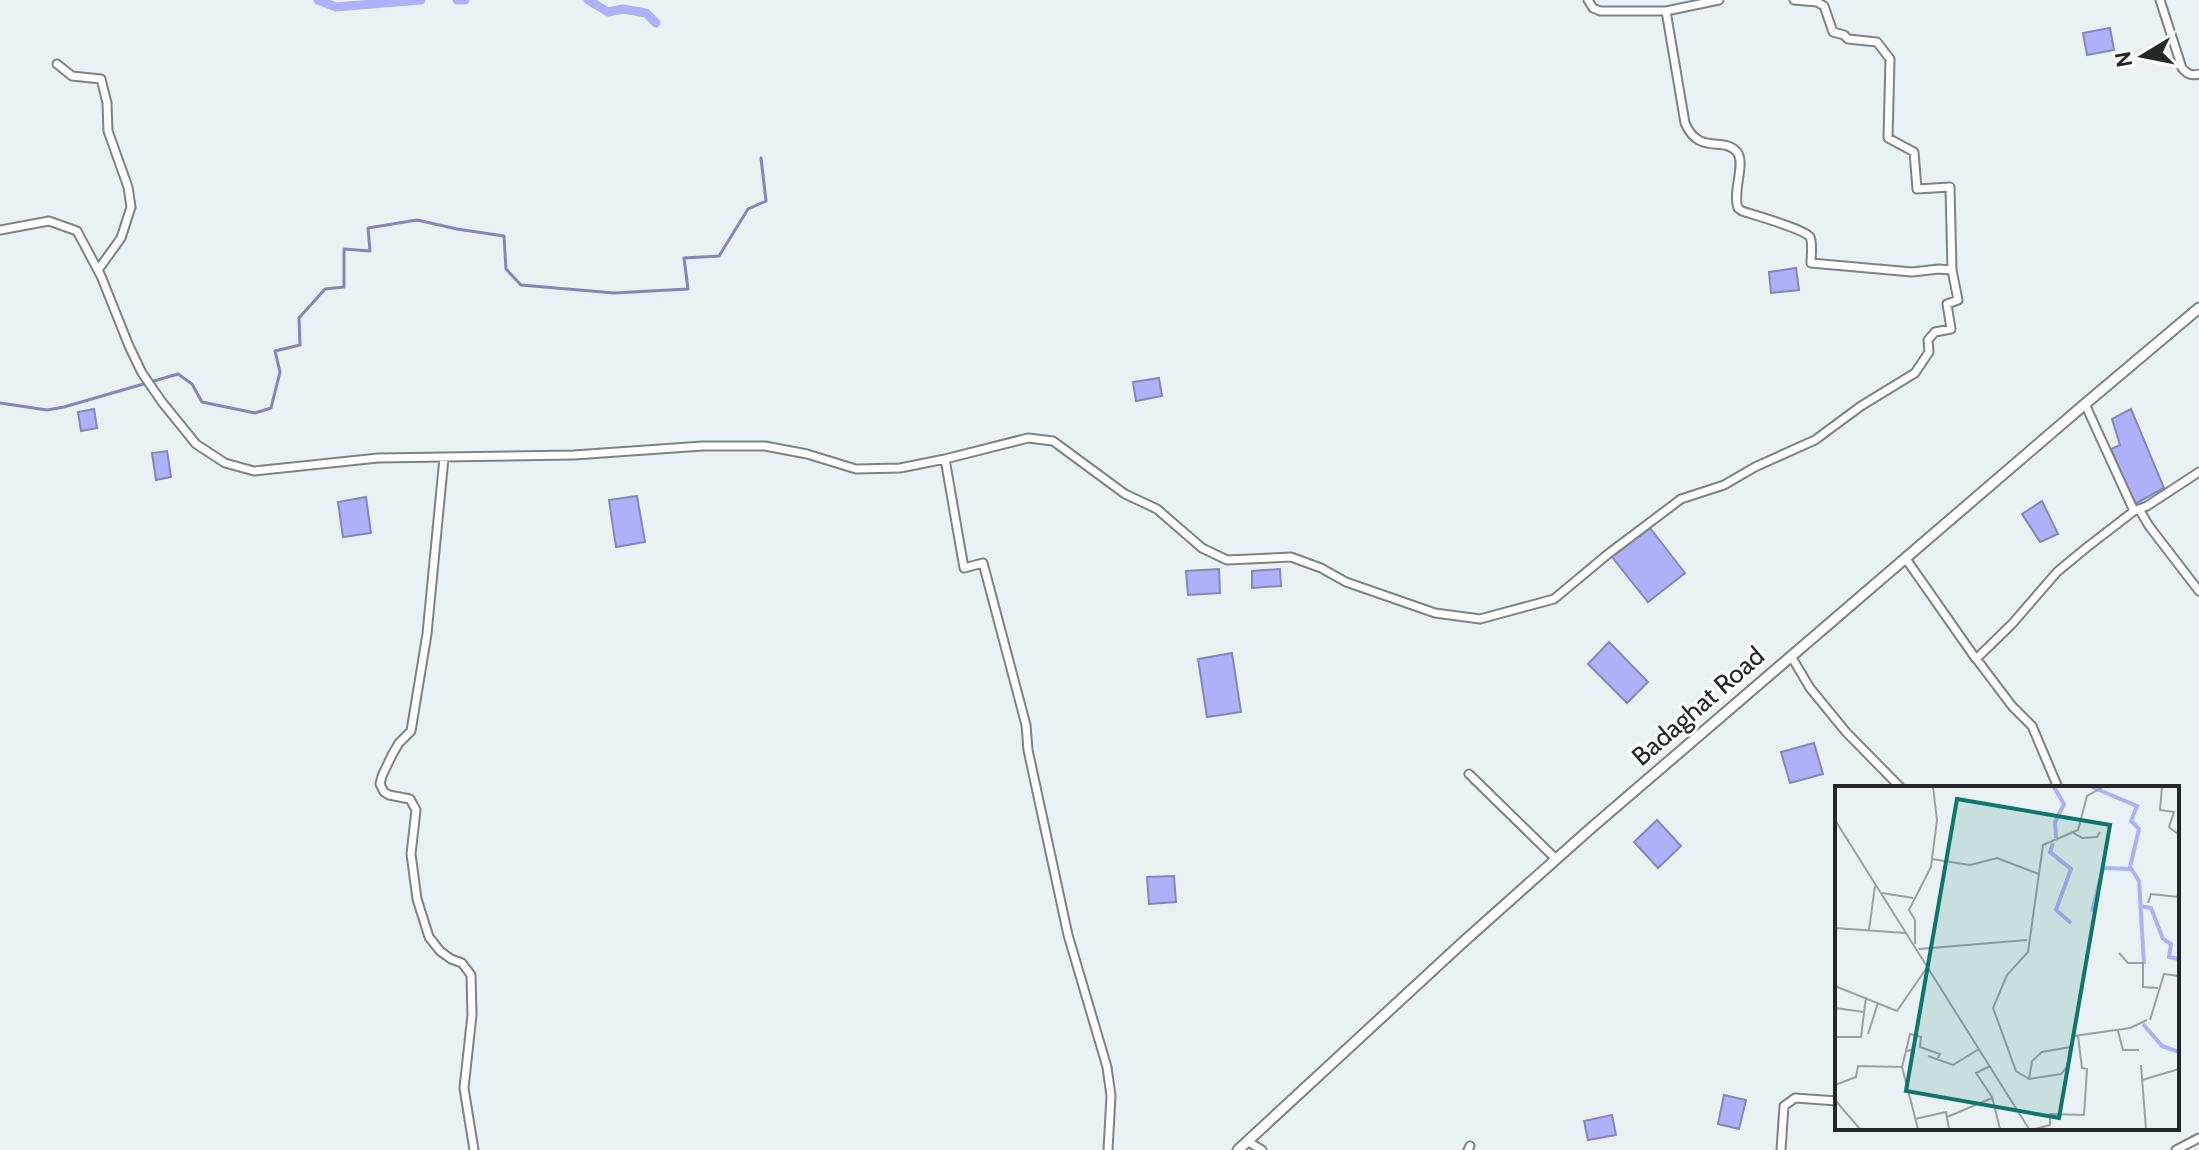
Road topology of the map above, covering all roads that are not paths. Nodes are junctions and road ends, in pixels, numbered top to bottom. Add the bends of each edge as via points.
1 (1588, 0) edge
2 (1719, 0) edge
3 (1794, 0) edge
4 (2160, 0) edge
5 (1666, 11) junction
6 (57, 64) dead end
7 (2199, 74) edge
8 (0, 230) edge
9 (98, 270) junction
10 (1952, 270) junction
11 (2199, 308) edge
12 (2085, 404) junction
13 (444, 458) junction
14 (945, 459) junction
15 (2199, 472) edge
16 (2137, 510) junction
17 (1906, 559) junction
18 (2199, 591) edge
19 (1791, 656) junction
20 (1975, 657) junction
21 (1469, 774) dead end
22 (2057, 785) dead end
23 (1899, 786) edge
24 (1556, 859) junction
25 (1835, 1101) edge
26 (2199, 1138) edge
27 (1247, 1141) junction
28 (474, 1150) edge
29 (1108, 1150) edge
30 (1238, 1150) edge
31 (1262, 1150) edge
32 (1781, 1150) edge
33 (2176, 1150) edge

1 - 5 street via 1600,11
2 - 5 street
3 - 10 street via 1824,6 1833,32 1877,42 1890,59 1888,138 1914,152 1917,189 1950,187
4 - 7 street via 2182,68
5 - 10 street via 1685,123 1695,139 1739,153 1738,208 1808,235 1814,265
6 - 9 street via 72,76 101,79 108,131 128,187 131,207 121,238
8 - 9 street via 49,221 77,231
9 - 13 street via 142,373 196,444 225,463 254,471 378,458
10 - 14 street via 1958,300 1947,304 1951,329 1935,332 1928,340 1929,352 1915,373 1815,440 1724,485 1681,499 1554,599 1480,619 1435,613 1291,557 1227,560 1202,548 1157,509 1125,494 1053,441 1028,438
11 - 12 main road, Badaghat Road
12 - 16 street
12 - 17 main road, Badaghat Road
13 - 14 street via 765,446 856,469
13 - 28 street via 427,634 411,731 399,743 380,784 389,795 414,803 411,854 429,937 471,975 464,1088
14 - 29 street via 964,568 983,563 1026,725 1068,935 1107,1067
15 - 16 street
16 - 18 street
16 - 20 street via 2057,572
17 - 19 main road, Badaghat Road
17 - 20 street
19 - 23 street via 1846,732
19 - 24 main road, Badaghat Road
20 - 22 street via 2032,726
21 - 24 street
24 - 27 main road, Badaghat Road
25 - 32 street via 1795,1098 1784,1106
26 - 33 street
27 - 30 main road, Badaghat Road
27 - 31 street

